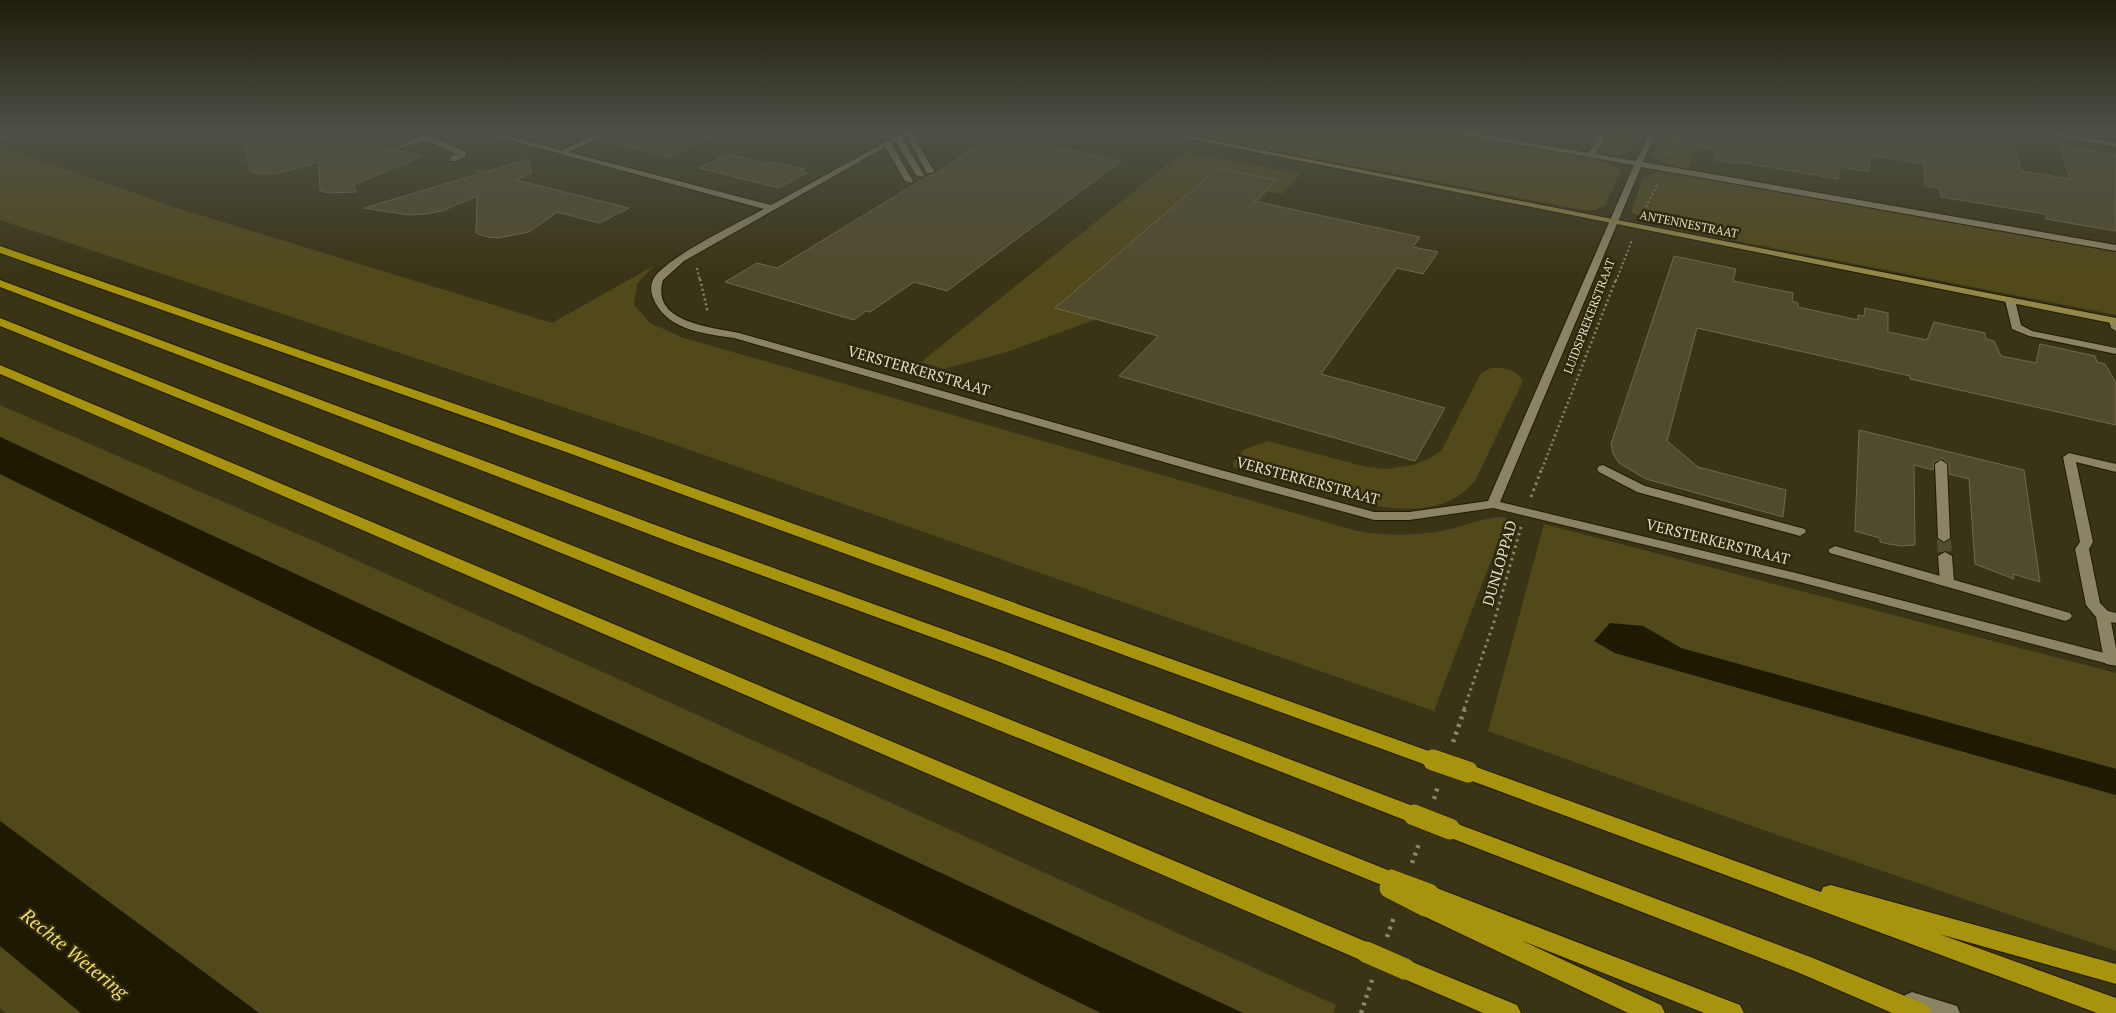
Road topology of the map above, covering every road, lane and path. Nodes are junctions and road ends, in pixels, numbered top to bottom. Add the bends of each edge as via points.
1 (664, 179) edge
2 (824, 179) edge
3 (1406, 179) edge
4 (1631, 179) edge
5 (1660, 179) edge
6 (1729, 179) edge
7 (772, 208) junction
8 (1613, 220) junction
9 (1637, 227) junction
10 (0, 248) edge
11 (2116, 248) edge
12 (694, 258) junction
13 (0, 284) edge
14 (2010, 300) junction
15 (0, 322) edge
16 (2115, 323) edge
17 (735, 335) junction
18 (2116, 350) edge
19 (0, 369) edge
20 (1941, 464) dead end
21 (2116, 468) edge
22 (1603, 469) dead end
23 (1493, 504) junction
24 (1526, 511) junction
25 (1800, 532) dead end
26 (1944, 538) tunnel mouth
27 (1835, 550) dead end
28 (1945, 556) tunnel mouth
29 (1947, 582) junction
30 (2065, 616) dead end
31 (2109, 617) edge
32 (1494, 622) dead end
33 (2114, 661) edge
34 (1728, 866) junction
35 (1427, 900) junction
36 (1805, 965) junction
37 (2116, 974) edge
38 (2116, 1009) edge
39 (1509, 1013) edge
40 (1653, 1013) edge
41 (1732, 1013) edge
42 (1919, 1013) edge
43 (1950, 1013) edge

1 - 7 street
2 - 7 street, VERSTERKERSTRAAT
3 - 8 street, ANTENNESTRAAT
4 - 8 street, LUIDSPREKERSTRAAT
5 - 9 path, LUIDSPREKERSTRAAT
6 - 11 street
7 - 12 street, VERSTERKERSTRAAT
8 - 9 street, ANTENNESTRAAT
8 - 23 street, LUIDSPREKERSTRAAT
9 - 14 street, ANTENNESTRAAT
9 - 24 path, LUIDSPREKERSTRAAT
10 - 34 highway, bridge via 568,448
12 - 17 path via 708,319
12 - 17 street, VERSTERKERSTRAAT via 675,265 659,279 656,293 661,306 674,319 690,326
13 - 36 highway, bridge via 680,540 1003,657
14 - 16 street, ANTENNESTRAAT
14 - 18 street via 2016,327 2020,330
15 - 35 highway, bridge via 1268,831
17 - 23 street, VERSTERKERSTRAAT via 1374,516 1409,516
19 - 39 highway, bridge
20 - 26 street
21 - 31 street via 2069,456 2087,542 2082,549 2093,605
22 - 25 street via 1642,489
23 - 24 street, VERSTERKERSTRAAT
24 - 32 path, DUNLOPPAD
24 - 33 street, VERSTERKERSTRAAT via 1796,577
27 - 29 street
28 - 29 street
29 - 30 street
31 - 33 street
34 - 37 highway
34 - 38 highway
35 - 40 highway
35 - 41 highway
36 - 42 highway
36 - 43 street

